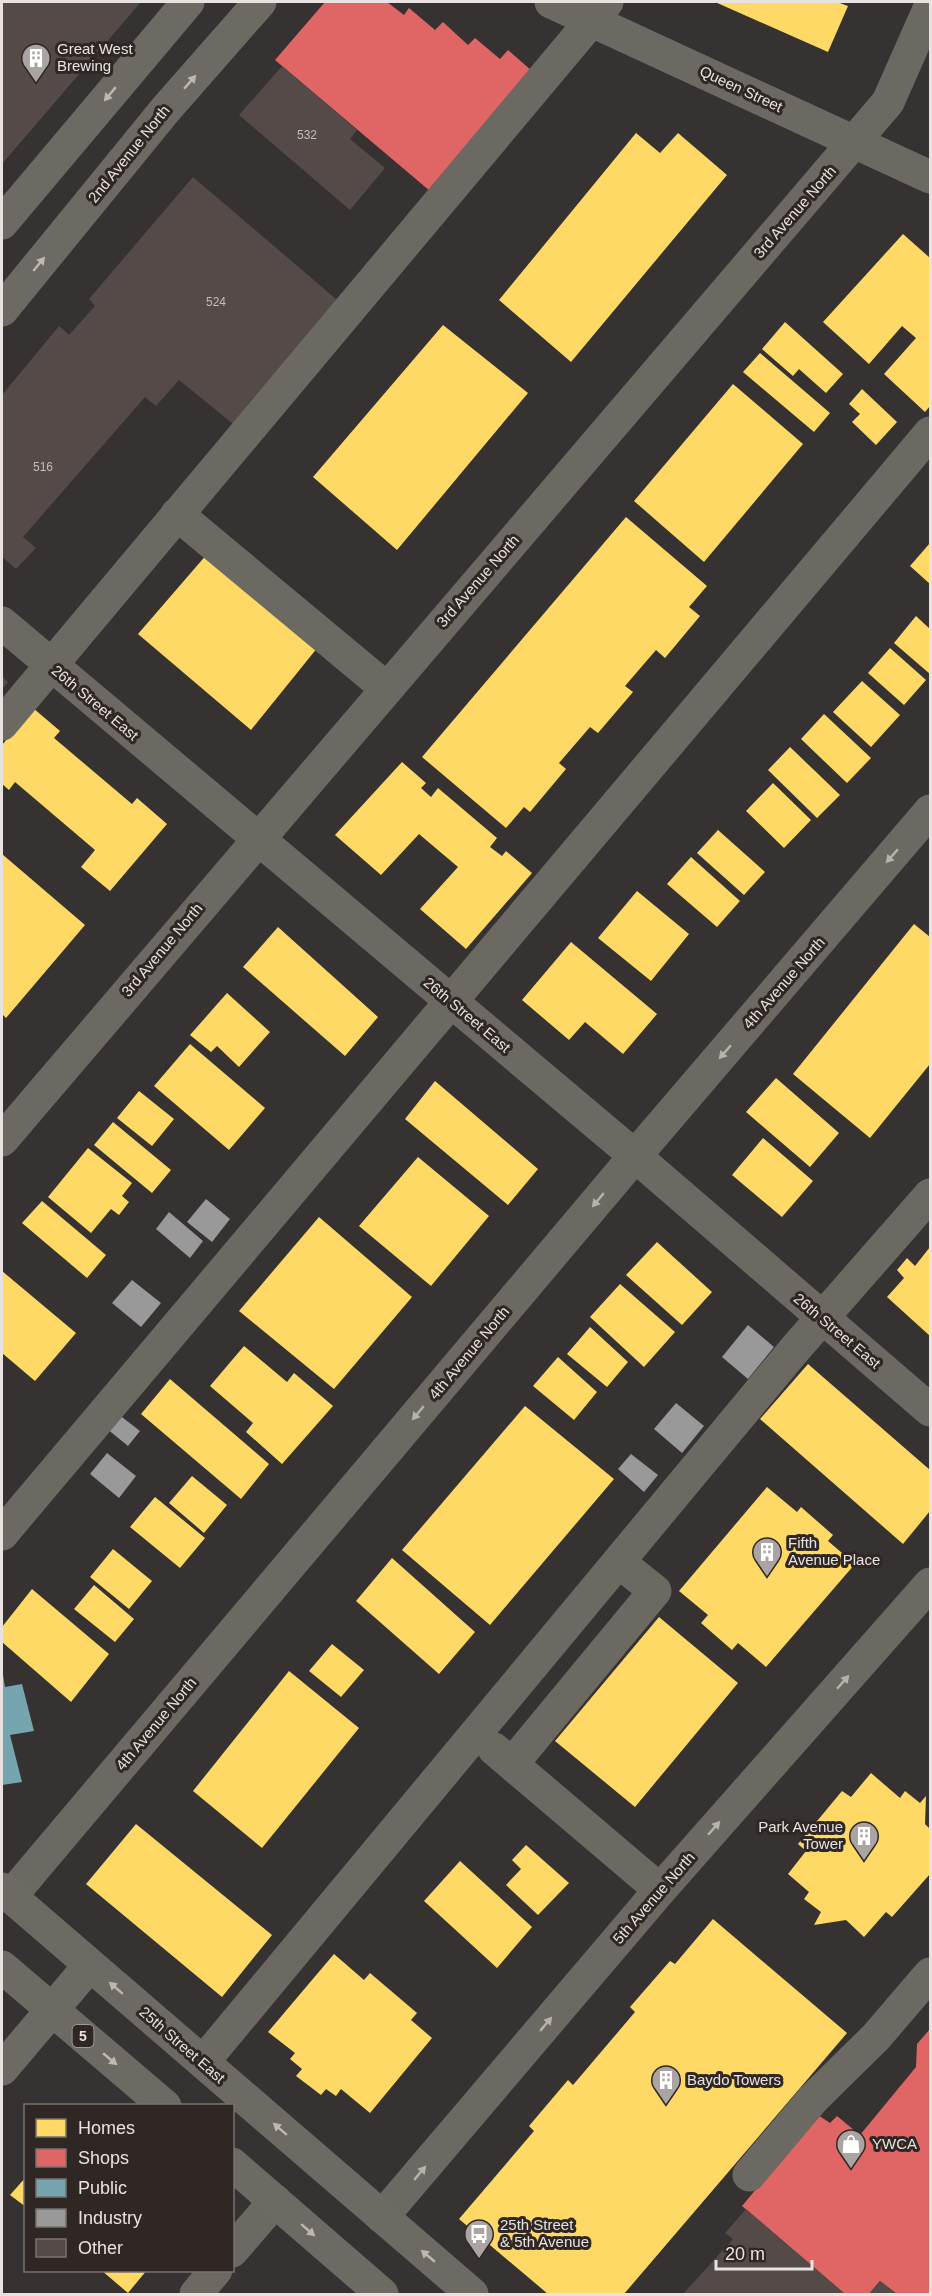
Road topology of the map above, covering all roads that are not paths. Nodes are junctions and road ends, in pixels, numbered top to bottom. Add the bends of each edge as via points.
1 (188, 2) edge
2 (260, 2) edge
3 (551, 2) edge
4 (930, 7) edge
5 (599, 10) edge
6 (855, 142) junction
7 (930, 177) edge
8 (2, 223) edge
9 (2, 310) edge
10 (930, 433) edge
11 (177, 514) junction
12 (2, 623) edge
13 (51, 666) junction
14 (386, 688) junction
15 (2, 724) edge
16 (930, 812) edge
17 (257, 839) junction
18 (451, 1001) junction
19 (2, 1140) edge
20 (635, 1156) junction
21 (930, 1195) edge
22 (821, 1318) junction
23 (930, 1410) edge
24 (2, 1534) edge
25 (619, 1562) junction
26 (930, 1584) edge
27 (476, 1734) junction
28 (512, 1764) junction
29 (660, 1890) junction
30 (6, 1893) edge
31 (90, 1965) junction
32 (2, 1967) edge
33 (930, 1974) edge
34 (52, 2011) junction
35 (203, 2062) junction
36 (2, 2069) edge
37 (163, 2104) edge
38 (234, 2166) edge
39 (749, 2175) dead end
40 (275, 2201) junction
41 (382, 2217) junction
42 (234, 2249) edge
43 (215, 2272) edge
44 (196, 2295) edge
45 (382, 2295) edge
46 (472, 2295) edge

1 -> 8 main road
9 -> 2 main road, 2nd Avenue North via 166,109
3 - 5 street, Queen Street
4 - 6 street, 3rd Avenue North via 888,102
5 - 6 street, Queen Street
5 - 11 street
6 - 7 street, Queen Street
6 - 14 street, 3rd Avenue North
10 - 18 street
11 - 13 street
11 - 14 street
12 - 13 street, 26th Street East
13 - 15 street
13 - 17 street, 26th Street East
14 - 17 street, 3rd Avenue North
16 -> 20 street, 4th Avenue North
17 - 18 street, 26th Street East
17 - 19 street, 3rd Avenue North
18 - 20 street, 26th Street East
18 - 24 street
20 - 22 street, 26th Street East
20 -> 30 street, 4th Avenue North
21 - 22 street
22 - 23 street, 26th Street East
22 - 25 street
25 - 27 street
25 - 28 street via 655,1591
29 -> 26 street, 5th Avenue North
27 - 28 street
27 - 35 street
28 - 29 street
41 -> 29 street, 5th Avenue North
30 - 31 main road, 25th Street East
31 - 34 main road
35 -> 31 main road, 25th Street East
32 - 34 main road, 5
33 - 39 street via 876,2037 813,2099
34 - 36 main road
34 -> 37 main road, 5
41 -> 35 main road, 25th Street East
38 - 40 main road
40 - 42 street
40 -> 45 main road
46 -> 41 main road, 25th Street East
43 - 44 street

